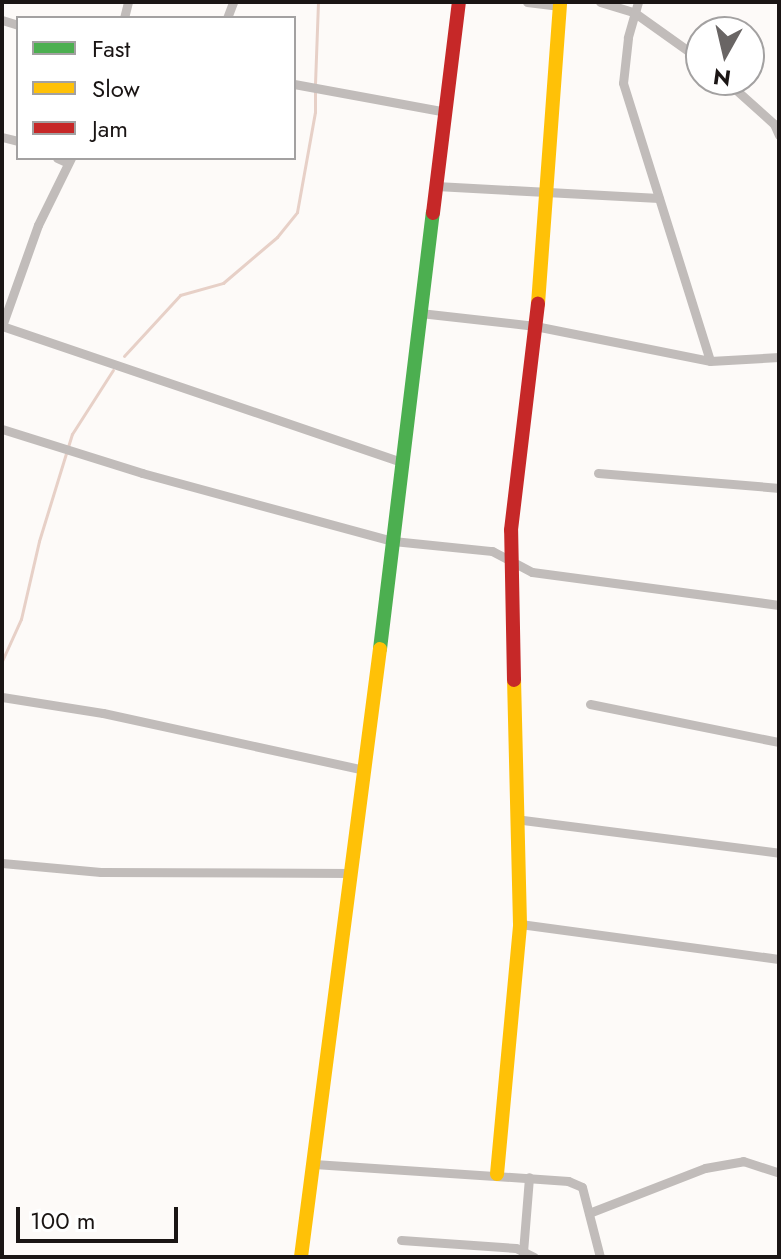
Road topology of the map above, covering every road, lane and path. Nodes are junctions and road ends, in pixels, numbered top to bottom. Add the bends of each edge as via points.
1 (459, 2) edge
2 (527, 2) edge
3 (600, 2) edge
4 (638, 2) edge
5 (560, 4) edge
6 (635, 13) junction
7 (685, 49) edge
8 (296, 84) edge
9 (743, 96) edge
10 (446, 112) junction
11 (779, 135) edge
12 (69, 161) edge
13 (436, 186) junction
14 (548, 192) junction
15 (659, 198) junction
16 (420, 313) junction
17 (2, 326) edge
18 (535, 326) junction
19 (779, 357) edge
20 (710, 361) junction
21 (2, 429) edge
22 (402, 462) junction
23 (598, 473) dead end
24 (779, 488) edge
25 (393, 541) junction
26 (510, 559) junction
27 (779, 605) edge
28 (2, 697) edge
29 (590, 704) dead end
30 (779, 742) edge
31 (365, 770) junction
32 (515, 819) junction
33 (779, 853) edge
34 (2, 863) edge
35 (352, 873) junction
36 (520, 924) junction
37 (779, 959) edge
38 (314, 1164) junction
39 (779, 1173) edge
40 (497, 1174) junction
41 (529, 1177) junction
42 (589, 1213) junction
43 (401, 1240) dead end
44 (523, 1252) junction
45 (301, 1257) edge
46 (534, 1257) edge
47 (600, 1257) edge

1 - 10 main road
2 - 5 street
3 - 6 street
4 - 6 street
5 - 14 main road
6 - 7 street
6 - 15 street via 623,83
8 - 10 street
9 - 11 street
10 - 13 main road
12 - 17 street via 38,225
13 - 14 street
13 - 16 main road
14 - 15 street
14 - 18 main road
15 - 20 street
16 - 18 street
16 - 22 main road
17 - 22 street
18 - 20 street
18 - 26 main road
19 - 20 street
21 - 25 street
22 - 25 main road
23 - 24 street
25 - 26 street via 492,551
25 - 31 main road
26 - 27 street via 532,572
26 - 32 main road
28 - 31 street via 103,713
29 - 30 street
31 - 35 main road
32 - 33 street
32 - 36 main road
34 - 35 street via 101,872
35 - 38 main road
36 - 37 street
36 - 40 main road
38 - 40 street
38 - 45 main road
39 - 42 street via 743,1161 705,1168
40 - 41 street
41 - 42 street via 582,1187
41 - 44 street
42 - 47 street
43 - 44 street
44 - 46 street

